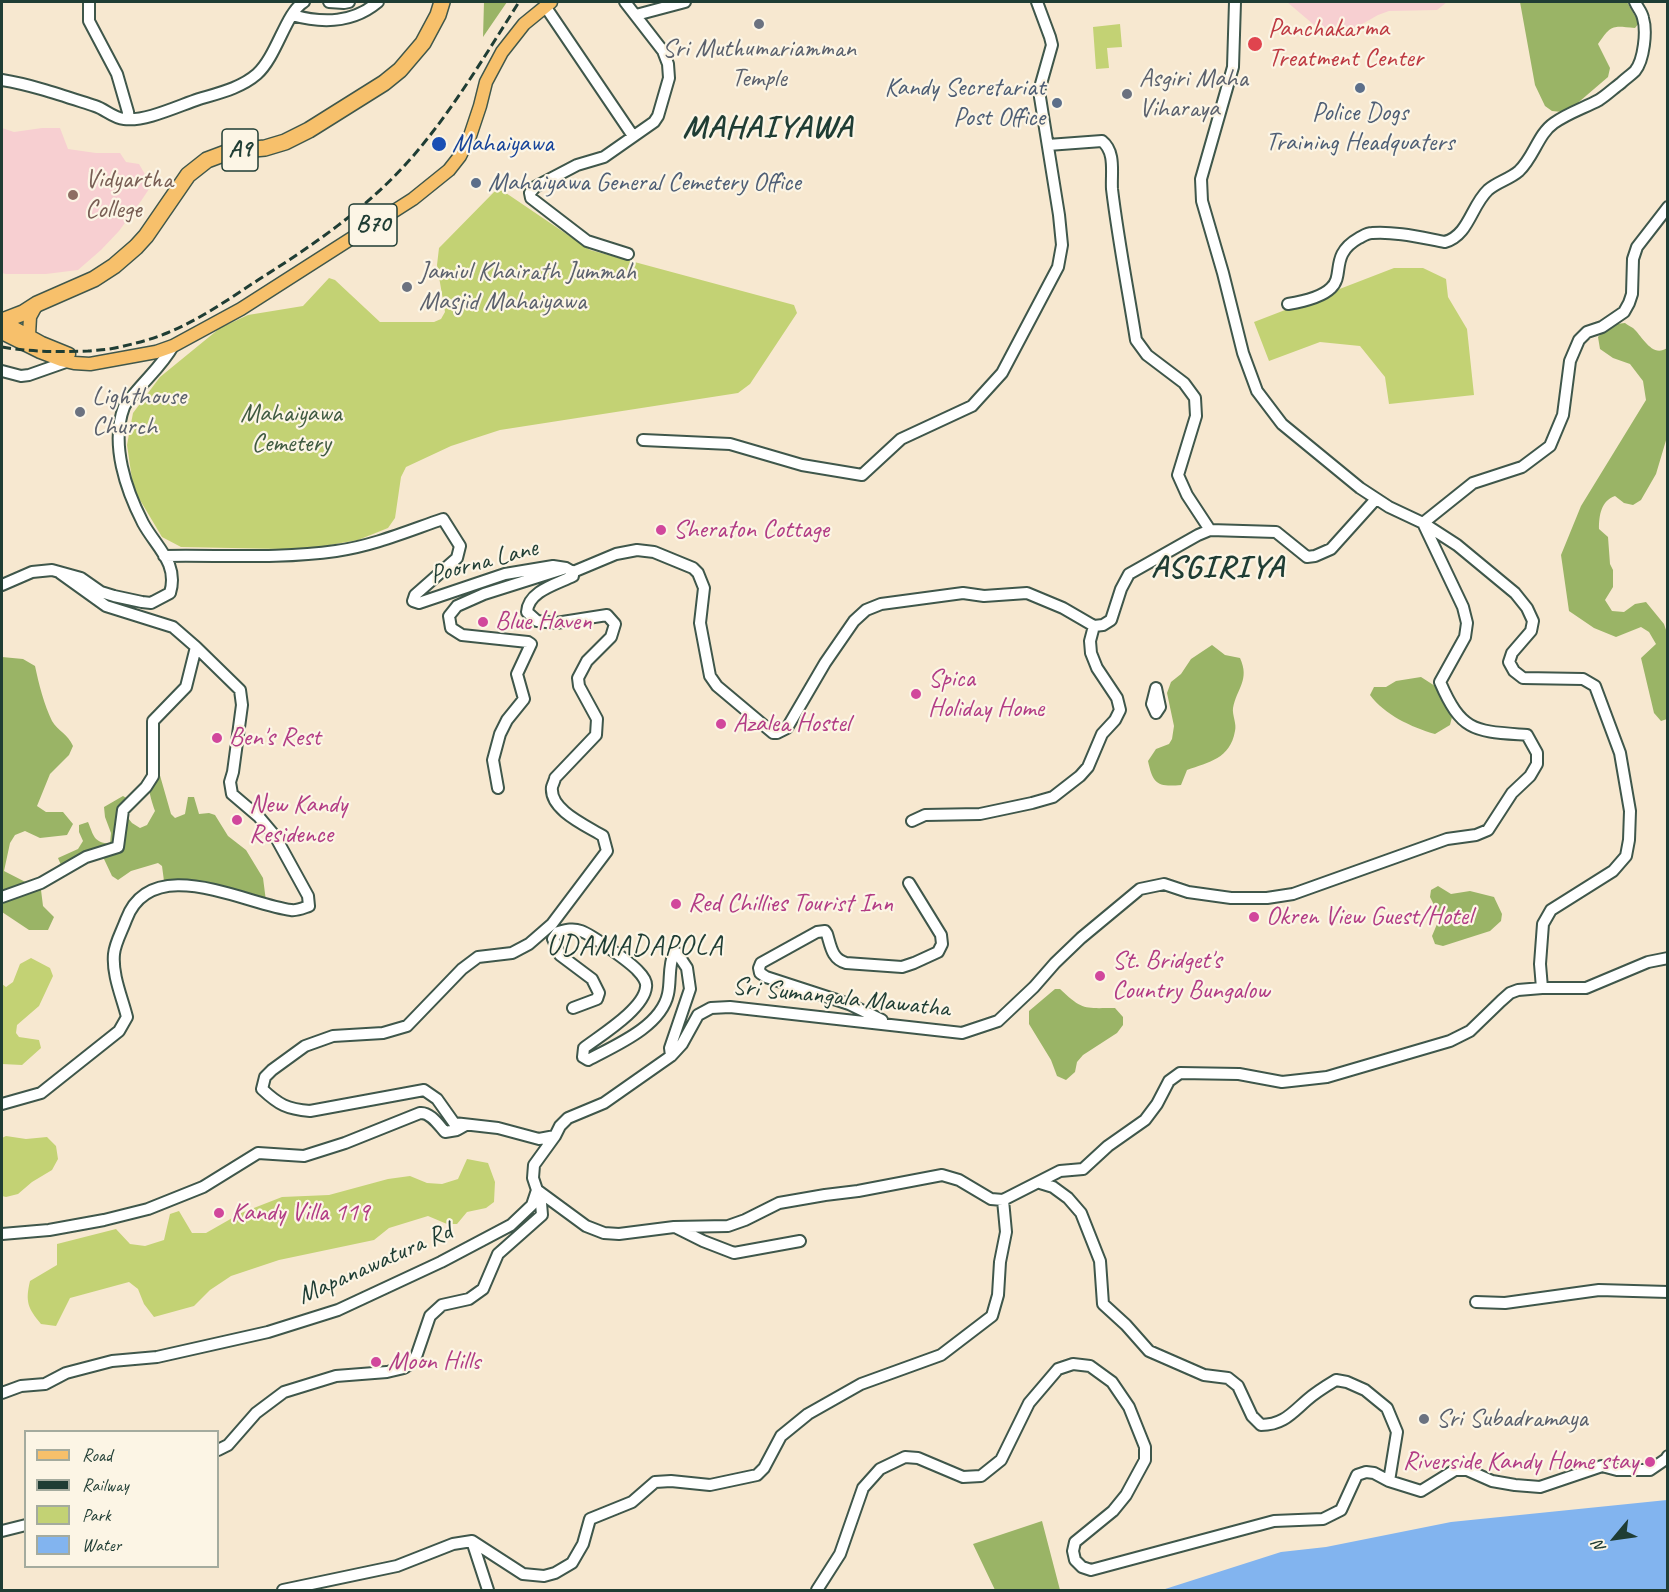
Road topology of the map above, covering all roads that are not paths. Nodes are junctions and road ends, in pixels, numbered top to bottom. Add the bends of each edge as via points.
1 (89, 2) edge
2 (304, 2) edge
3 (328, 2) edge
4 (349, 2) edge
5 (378, 2) edge
6 (442, 2) edge
7 (625, 2) edge
8 (685, 2) edge
9 (1037, 2) edge
10 (1235, 2) edge
11 (1635, 2) edge
12 (548, 4) edge
13 (292, 15) junction
14 (636, 15) junction
15 (2, 80) edge
16 (129, 119) junction
17 (633, 136) junction
18 (1048, 145) junction
19 (1668, 207) edge
20 (628, 254) dead end
21 (37, 304) junction
22 (1288, 304) dead end
23 (2, 309) edge
24 (2, 321) edge
25 (2, 333) edge
26 (29, 335) junction
27 (172, 346) junction
28 (112, 360) junction
29 (66, 362) junction
30 (2, 370) edge
31 (643, 440) dead end
32 (1376, 499) junction
33 (1423, 523) junction
34 (1210, 530) junction
35 (164, 556) junction
36 (570, 570) junction
37 (60, 573) junction
38 (2, 584) edge
39 (1094, 626) junction
40 (196, 647) junction
41 (498, 788) dead end
42 (912, 821) dead end
43 (909, 883) dead end
44 (2, 897) edge
45 (1668, 958) edge
46 (1542, 988) junction
47 (573, 1008) dead end
48 (891, 1025) junction
49 (671, 1056) junction
50 (2, 1104) edge
51 (466, 1125) junction
52 (555, 1136) junction
53 (1041, 1183) junction
54 (537, 1190) junction
55 (1003, 1200) junction
56 (674, 1227) junction
57 (2, 1234) edge
58 (800, 1241) dead end
59 (1668, 1292) edge
60 (1476, 1302) dead end
61 (2, 1392) edge
62 (219, 1449) edge
63 (1668, 1456) edge
64 (1389, 1481) junction
65 (24, 1526) edge
66 (2, 1531) edge
67 (472, 1542) junction
68 (283, 1590) edge
69 (488, 1590) edge
70 (817, 1590) edge

1 - 16 street via 89,21 117,74
2 - 13 street
3 - 4 street
5 - 13 street via 348,18 321,20
6 - 21 highway, A9 via 423,43 393,77 285,142 231,151 207,160 188,174 151,229 120,262 94,279
7 - 14 street
8 - 14 street
9 - 18 street via 1052,45 1039,91
10 - 32 street via 1233,67 1201,178 1201,193 1243,353 1257,391 1282,424
11 - 22 street via 1643,17 1644,30 1642,58 1635,71 1600,99 1553,124 1519,171 1488,190 1459,234 1445,242 1369,233 1344,250 1331,289
12 - 17 street
12 - 27 main road, B70 via 517,30 496,60 464,149 442,176 414,199 240,309
13 - 16 street via 271,57 252,78 161,113
14 - 17 street via 663,51 669,78 658,116
15 - 16 street via 97,106
17 - 20 street via 604,157 577,165 535,187 530,194 587,241
18 - 31 street via 1062,245 1058,267 1002,373 972,406 901,439 862,475 802,465 730,444
18 - 34 street via 1102,141 1111,153 1114,200 1136,340 1195,398 1196,416 1178,475
19 - 33 street via 1637,248 1632,294 1624,312 1579,340 1570,361 1563,415 1550,446 1522,467 1473,483
21 - 23 highway, A9
21 - 24 highway, A9
21 - 26 main road via 30,317
24 - 26 main road, B70
25 - 29 main road, B70
26 - 28 main road, B70 via 73,356
27 - 28 main road, B70
27 - 35 street via 124,405 118,432 128,492
28 - 29 main road, B70 via 90,364
29 - 30 street via 29,375
32 - 33 street
32 - 34 street via 1331,549 1315,556 1307,557 1276,532
33 - 46 street via 1457,544 1527,608 1533,621 1531,631 1512,652 1509,662 1514,671 1523,678 1590,682 1595,686 1620,753 1630,811 1626,856 1613,871 1551,910 1543,924
33 - 48 street, Sri Sumangala Mawatha via 1467,623 1465,637 1440,682 1448,701 1464,722 1481,730 1527,735 1537,753 1537,764 1530,777 1512,793 1488,830 1447,839 1293,894 1231,897 1188,892 1164,884 1140,889 1081,938 998,1021 962,1033
34 - 39 street via 1129,574 1111,620
35 - 36 street, Poorna Lane via 276,556 336,551 379,542 443,519 460,546 457,558 413,601 419,603 505,574 553,566
35 - 37 street via 172,570 170,593 151,603 101,592 81,578
36 - 39 street via 638,549 693,568 704,588 700,623 710,676 773,733 787,728 854,621 866,610 882,604 963,593 1027,593
36 - 41 street via 484,594 457,606 449,616 451,628 462,635 531,644 517,674 525,699 507,720 493,759
36 - 51 street via 573,576 536,594 526,608 537,621 556,623 607,615 615,624 611,638 587,661 578,678 597,719 596,735 555,778 552,787 562,812 603,836 607,851 552,924 529,944 512,953 478,957 407,1026 383,1033 333,1036 304,1046 265,1077 262,1089 276,1102 310,1111 424,1090 437,1099 454,1123
37 - 38 street via 32,572
37 - 40 street via 106,606 173,627
39 - 42 street via 1091,653 1120,710 1080,776 1053,797 1032,803 980,814 925,815
40 - 44 street via 186,687 153,721 153,776 123,810 118,847 86,856 40,883
40 - 50 street via 240,690 242,705 230,782 232,794 275,836 308,896 309,906 294,911 210,888 183,885 142,896 129,912 114,953 127,1017 119,1031 41,1093
43 - 48 street via 941,934 938,952 902,967 846,963 834,956 825,931 761,963 759,968 766,977 849,1004
45 - 46 street via 1648,962 1586,988
46 - 53 street via 1510,993 1470,1031 1450,1041 1327,1077 1282,1082 1239,1074 1180,1073 1169,1081 1145,1120 1083,1169 1060,1171
47 - 49 street via 597,999 599,993 592,980 560,955 553,939 558,932 569,929 595,938 638,971 646,982 642,1000 632,1011 584,1048 583,1057 588,1060 640,1031 658,1015 668,996 671,960 677,953 687,968 690,989 670,1048
48 - 49 street, Sri Sumangala Mawatha via 711,1008 699,1015
49 - 52 street, Sri Sumangala Mawatha via 621,1093 568,1118
51 - 52 street via 498,1128 539,1139
51 - 57 street via 445,1131 425,1112 420,1113 304,1156 258,1153 203,1187 148,1209 50,1230
52 - 54 street via 534,1165
53 - 55 street
53 - 64 street via 1068,1198 1081,1213 1100,1261 1103,1304 1149,1351 1204,1375 1228,1378 1238,1386 1252,1416 1261,1425 1273,1425 1290,1416 1336,1380 1365,1390 1387,1408 1397,1432
54 - 56 street via 586,1226 604,1233
54 - 61 street, Mapanawatura Rd via 532,1205 511,1225 338,1310 268,1332 157,1357 112,1361 66,1373 45,1384
54 - 62 street via 542,1215 498,1254 483,1289 469,1299 442,1305 430,1316 413,1362 387,1372 336,1376 284,1392
55 - 56 street via 991,1199 942,1175 779,1203 728,1226
55 - 67 street via 1006,1232 992,1316 941,1355 861,1384 808,1414 781,1437 757,1475 710,1485 655,1482 632,1502 590,1519 572,1563 555,1574 523,1574
56 - 58 street via 734,1253
59 - 60 street via 1599,1290 1505,1303
63 - 64 street via 1650,1470 1602,1466 1540,1487 1492,1481 1467,1470 1455,1470 1420,1491
64 - 70 street via 1374,1473 1358,1475 1341,1510 1323,1519 1275,1521 1104,1567 1082,1567 1075,1560 1075,1542 1113,1511 1145,1460 1144,1447 1128,1407 1112,1382 1090,1366 1073,1364 1058,1369 1029,1403 1001,1460 981,1476 963,1477 918,1458 905,1457 880,1469 863,1488 840,1554
65 - 66 street
67 - 68 street via 453,1544 387,1569
67 - 69 street

